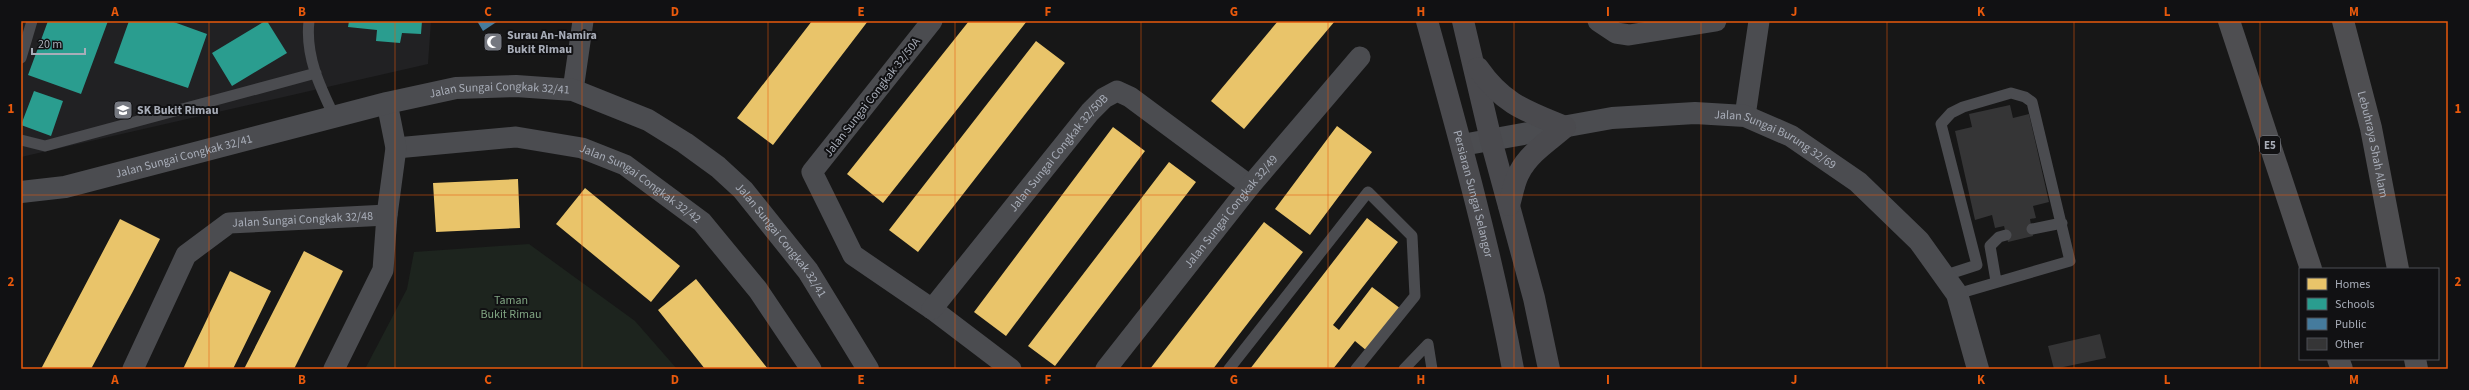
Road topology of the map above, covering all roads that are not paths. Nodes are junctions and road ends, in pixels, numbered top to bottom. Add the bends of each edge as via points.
1 (32, 21) edge
2 (309, 21) edge
3 (583, 21) edge
4 (932, 21) edge
5 (1427, 21) edge
6 (1463, 21) edge
7 (1598, 21) edge
8 (1716, 21) edge
9 (1759, 21) edge
10 (2229, 21) edge
11 (2344, 21) edge
12 (1360, 57) dead end
13 (21, 58) edge
14 (1474, 62) junction
15 (316, 73) junction
16 (573, 90) junction
17 (387, 103) junction
18 (1745, 116) junction
19 (335, 118) junction
20 (1565, 127) junction
21 (21, 140) edge
22 (1491, 140) junction
23 (1462, 145) junction
24 (396, 148) junction
25 (1250, 186) junction
26 (21, 192) edge
27 (1509, 205) junction
28 (387, 215) junction
29 (2062, 223) junction
30 (2032, 230) dead end
31 (2006, 235) dead end
32 (1992, 261) junction
33 (1977, 265) junction
34 (2311, 268) edge
35 (2398, 268) edge
36 (1943, 276) junction
37 (1996, 281) junction
38 (1957, 294) junction
39 (932, 309) junction
40 (133, 369) edge
41 (334, 369) edge
42 (811, 369) edge
43 (868, 369) edge
44 (1011, 369) edge
45 (1106, 369) edge
46 (1229, 369) edge
47 (1356, 369) edge
48 (1404, 369) edge
49 (1432, 369) edge
50 (1513, 369) edge
51 (1549, 369) edge
52 (1978, 369) edge

1 - 13 lane
2 - 15 lane via 307,38
3 - 16 street
4 - 39 street, Jalan Sungai Congkak 32/50A via 812,172 853,255
5 - 23 main road, Persiaran Sungai Selangor
6 - 14 main road
7 - 8 street via 1616,33 1629,35
9 - 18 street
10 - 34 highway, E5
11 - 35 highway, Lebuhraya Shah Alam via 2371,128
12 - 25 street, Jalan Sungai Congkak 32/49
14 - 20 main road via 1500,96 1521,109
14 - 22 main road
15 - 19 lane
15 - 21 lane via 45,146
16 - 17 street, Jalan Sungai Congkak 32/41 via 516,86 456,88
16 - 43 street, Jalan Sungai Congkak 32/41 via 648,120 718,167 743,190 808,271
17 - 19 street, Jalan Sungai Congkak 32/41
17 - 24 street
18 - 20 street, Jalan Sungai Burung 32/69 via 1695,113 1612,118
18 - 36 street, Jalan Sungai Burung 32/69 via 1791,136 1858,182 1919,241
19 - 26 street, Jalan Sungai Congkak 32/41 via 65,187
20 - 22 street, Jalan Sungai Burung 32/69
20 - 27 main road via 1523,165
22 - 23 street, Jalan Sungai Burung 32/69
22 - 27 main road
23 - 50 main road, Persiaran Sungai Selangor via 1501,304
24 - 28 street
24 - 42 street, Jalan Sungai Congkak 32/42 via 516,137 582,148 625,165 702,222 758,290
25 - 39 street, Jalan Sungai Congkak 32/50B via 1130,97 1117,91 1104,98 1090,112
25 - 45 street, Jalan Sungai Congkak 32/49
27 - 51 main road via 1534,298
28 - 40 street, Jalan Sungai Congkak 32/48 via 229,223 186,255
28 - 41 street via 383,270
29 - 30 lane
29 - 33 lane via 2032,102 2011,93 1952,113 1941,124
29 - 37 lane via 2070,261
31 - 32 lane via 1999,237 1990,246
32 - 33 lane
32 - 37 lane
33 - 36 lane
36 - 38 street, Jalan Sungai Burung 32/69
37 - 38 lane
38 - 52 street, Jalan Sungai Burung 32/69
39 - 44 street
46 - 47 lane via 1368,192 1412,236 1415,296
48 - 49 lane via 1428,344

